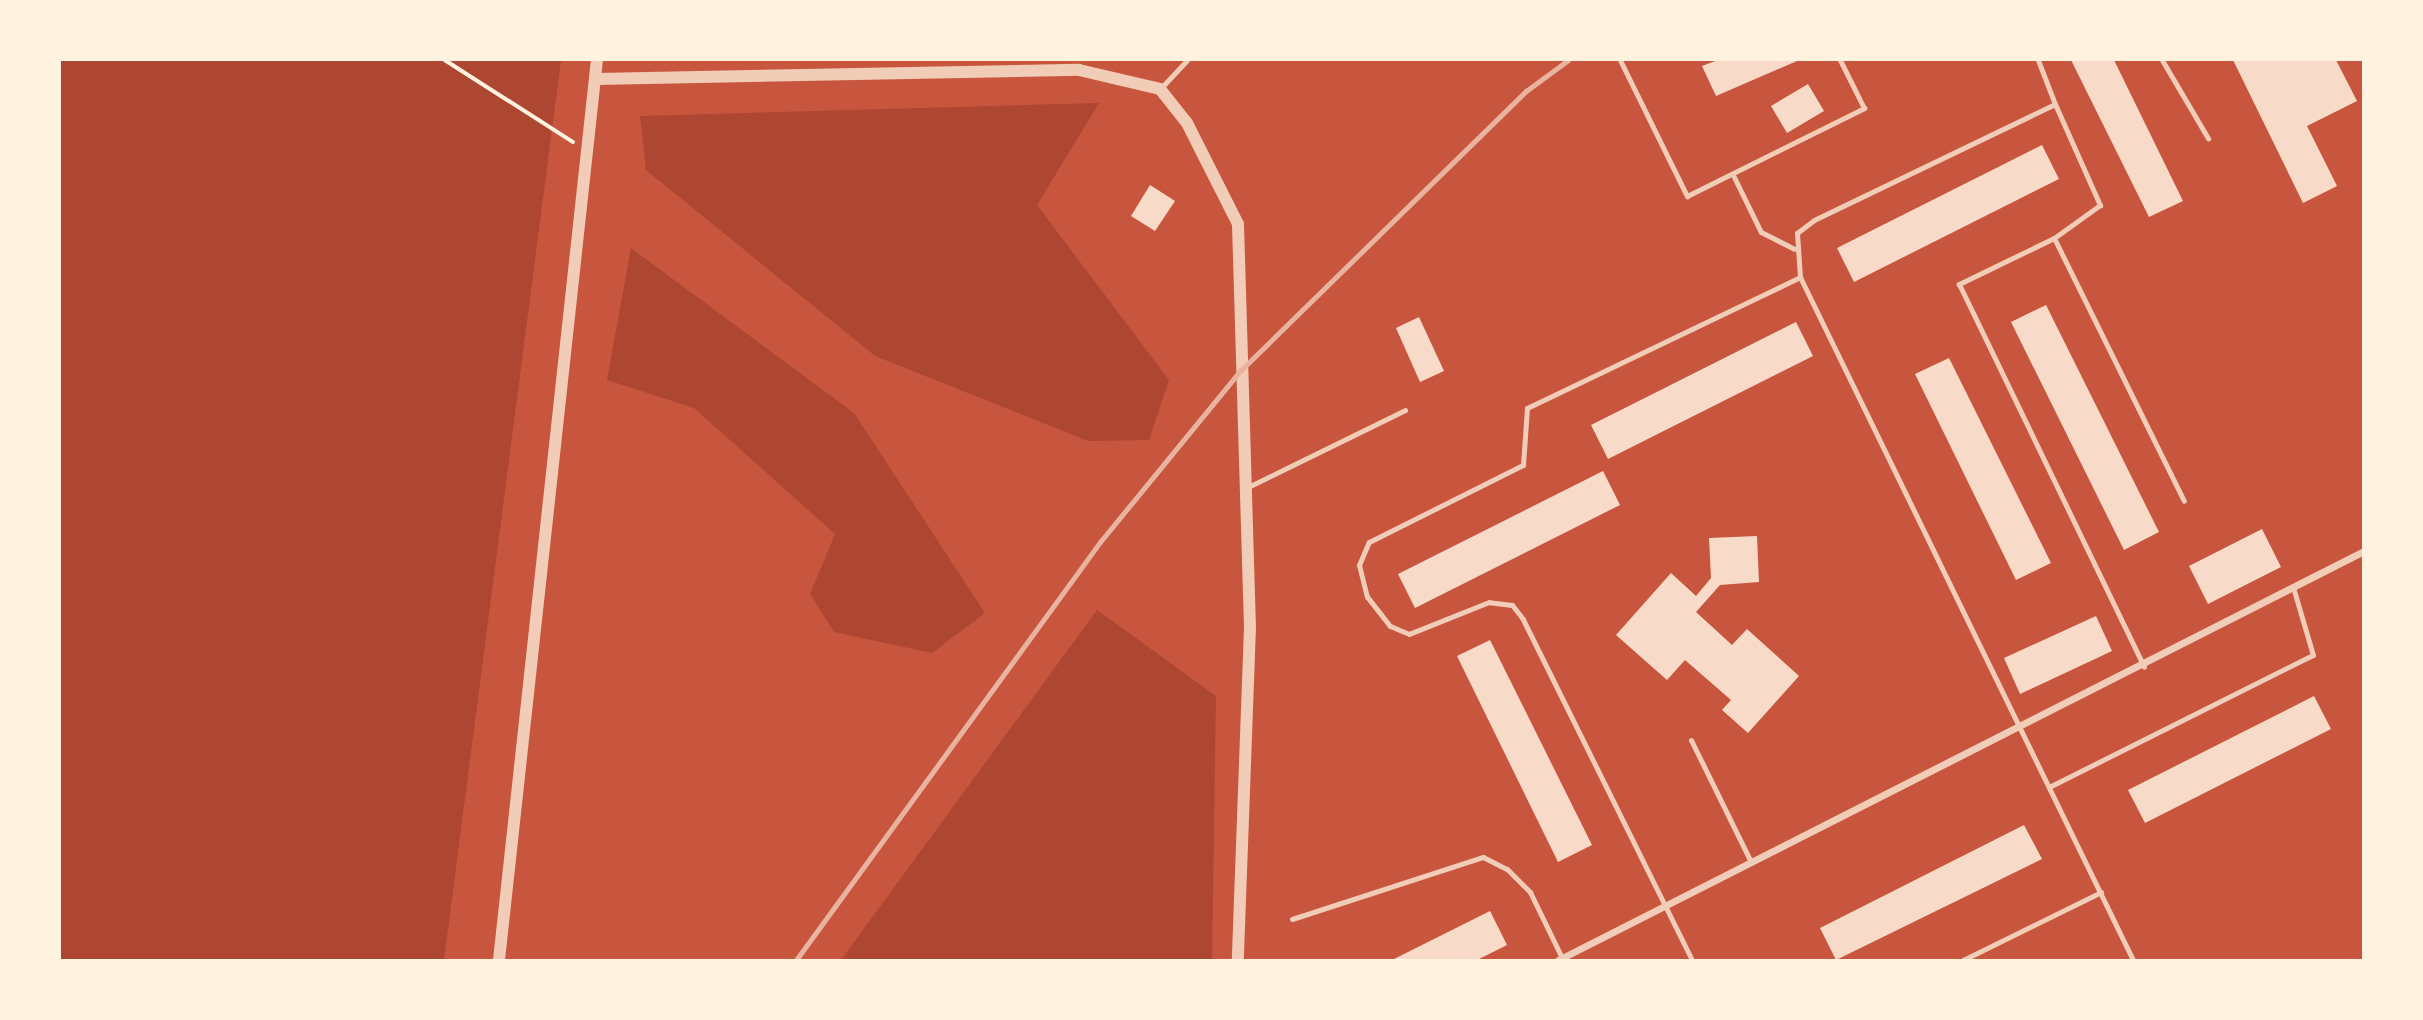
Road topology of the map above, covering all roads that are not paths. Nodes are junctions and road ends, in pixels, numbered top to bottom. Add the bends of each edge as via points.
1 (597, 60) edge
2 (1187, 60) edge
3 (1620, 60) edge
4 (1840, 60) edge
5 (2038, 60) edge
6 (2162, 60) edge
7 (595, 79) junction
8 (1160, 89) junction
9 (2055, 104) junction
10 (2208, 138) dead end
11 (1734, 177) junction
12 (2054, 238) junction
13 (1794, 249) junction
14 (1800, 277) junction
15 (1405, 410) dead end
16 (1245, 488) junction
17 (2184, 501) dead end
18 (2364, 551) edge
19 (2294, 587) junction
20 (2144, 667) junction
21 (2016, 731) junction
22 (1691, 740) dead end
23 (2049, 787) junction
24 (1751, 862) junction
25 (2101, 892) junction
26 (1664, 905) junction
27 (1292, 919) dead end
28 (1560, 959) edge
29 (499, 961) edge
30 (1238, 961) edge
31 (1692, 961) edge
32 (1963, 961) edge
33 (2133, 961) edge

1 - 7 street
2 - 8 lane
3 - 11 lane via 1687,196
4 - 11 lane via 1864,107
5 - 9 lane
6 - 10 lane
7 - 8 street via 1079,70
7 - 29 street
8 - 16 street via 1187,123 1238,224
9 - 12 lane via 2100,205
9 - 13 lane via 1814,220 1797,233
11 - 13 lane via 1760,232
12 - 17 lane
12 - 20 lane via 1959,284
13 - 14 lane
14 - 21 lane
14 - 26 lane via 1527,408 1523,465 1369,542 1359,565 1367,597 1390,626 1409,634 1489,602 1512,605
15 - 16 lane
16 - 30 street via 1250,627
18 - 19 street
19 - 20 street
19 - 23 lane via 2313,655
20 - 21 street
21 - 23 lane
21 - 24 street
22 - 24 lane
23 - 25 lane
24 - 26 street
25 - 32 lane
25 - 33 lane
26 - 28 street
26 - 31 lane
27 - 28 lane via 1483,857 1530,892

